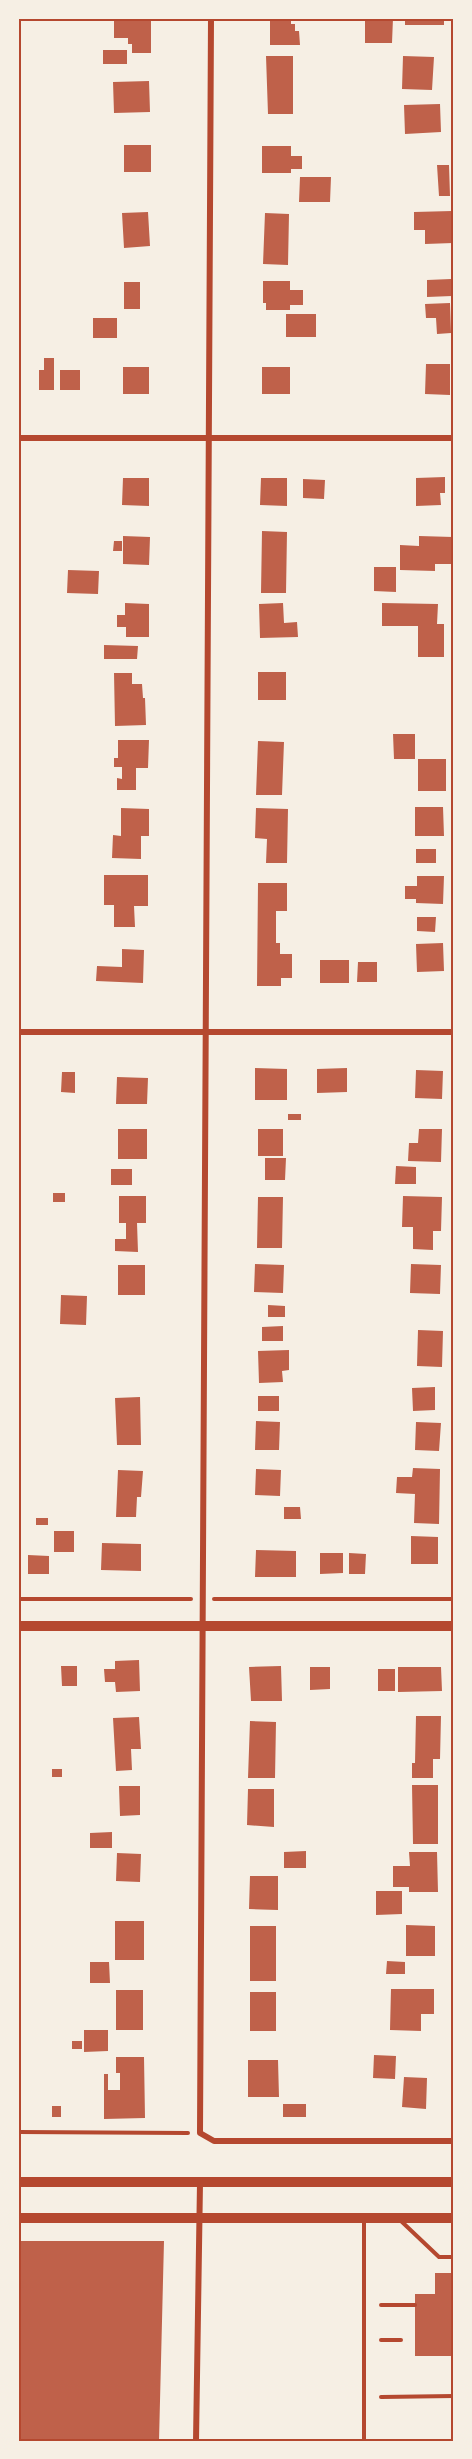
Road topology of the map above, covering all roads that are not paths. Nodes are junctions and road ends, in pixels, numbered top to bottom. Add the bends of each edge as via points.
1 (210, 18) edge
2 (18, 438) edge
3 (207, 438) junction
4 (454, 438) edge
5 (18, 1032) edge
6 (205, 1032) junction
7 (454, 1032) edge
8 (18, 1626) edge
9 (202, 1626) junction
10 (454, 1626) edge
11 (454, 2141) edge
12 (18, 2182) edge
13 (454, 2182) edge
14 (200, 2183) junction
15 (18, 2218) edge
16 (200, 2218) junction
17 (364, 2218) junction
18 (399, 2218) junction
19 (454, 2218) edge
20 (454, 2257) edge
21 (196, 2441) edge
22 (364, 2441) edge

1 - 3 street
2 - 3 street
3 - 4 street
3 - 6 street
5 - 6 street
6 - 7 street
6 - 9 street
8 - 9 street
9 - 10 street
9 - 11 street via 200,2133 214,2141
12 - 14 street
13 - 14 street
14 - 16 street
15 - 16 street
16 - 17 street
16 - 21 street
17 - 18 street
17 - 22 lane
18 - 19 street
18 - 20 lane via 439,2257

